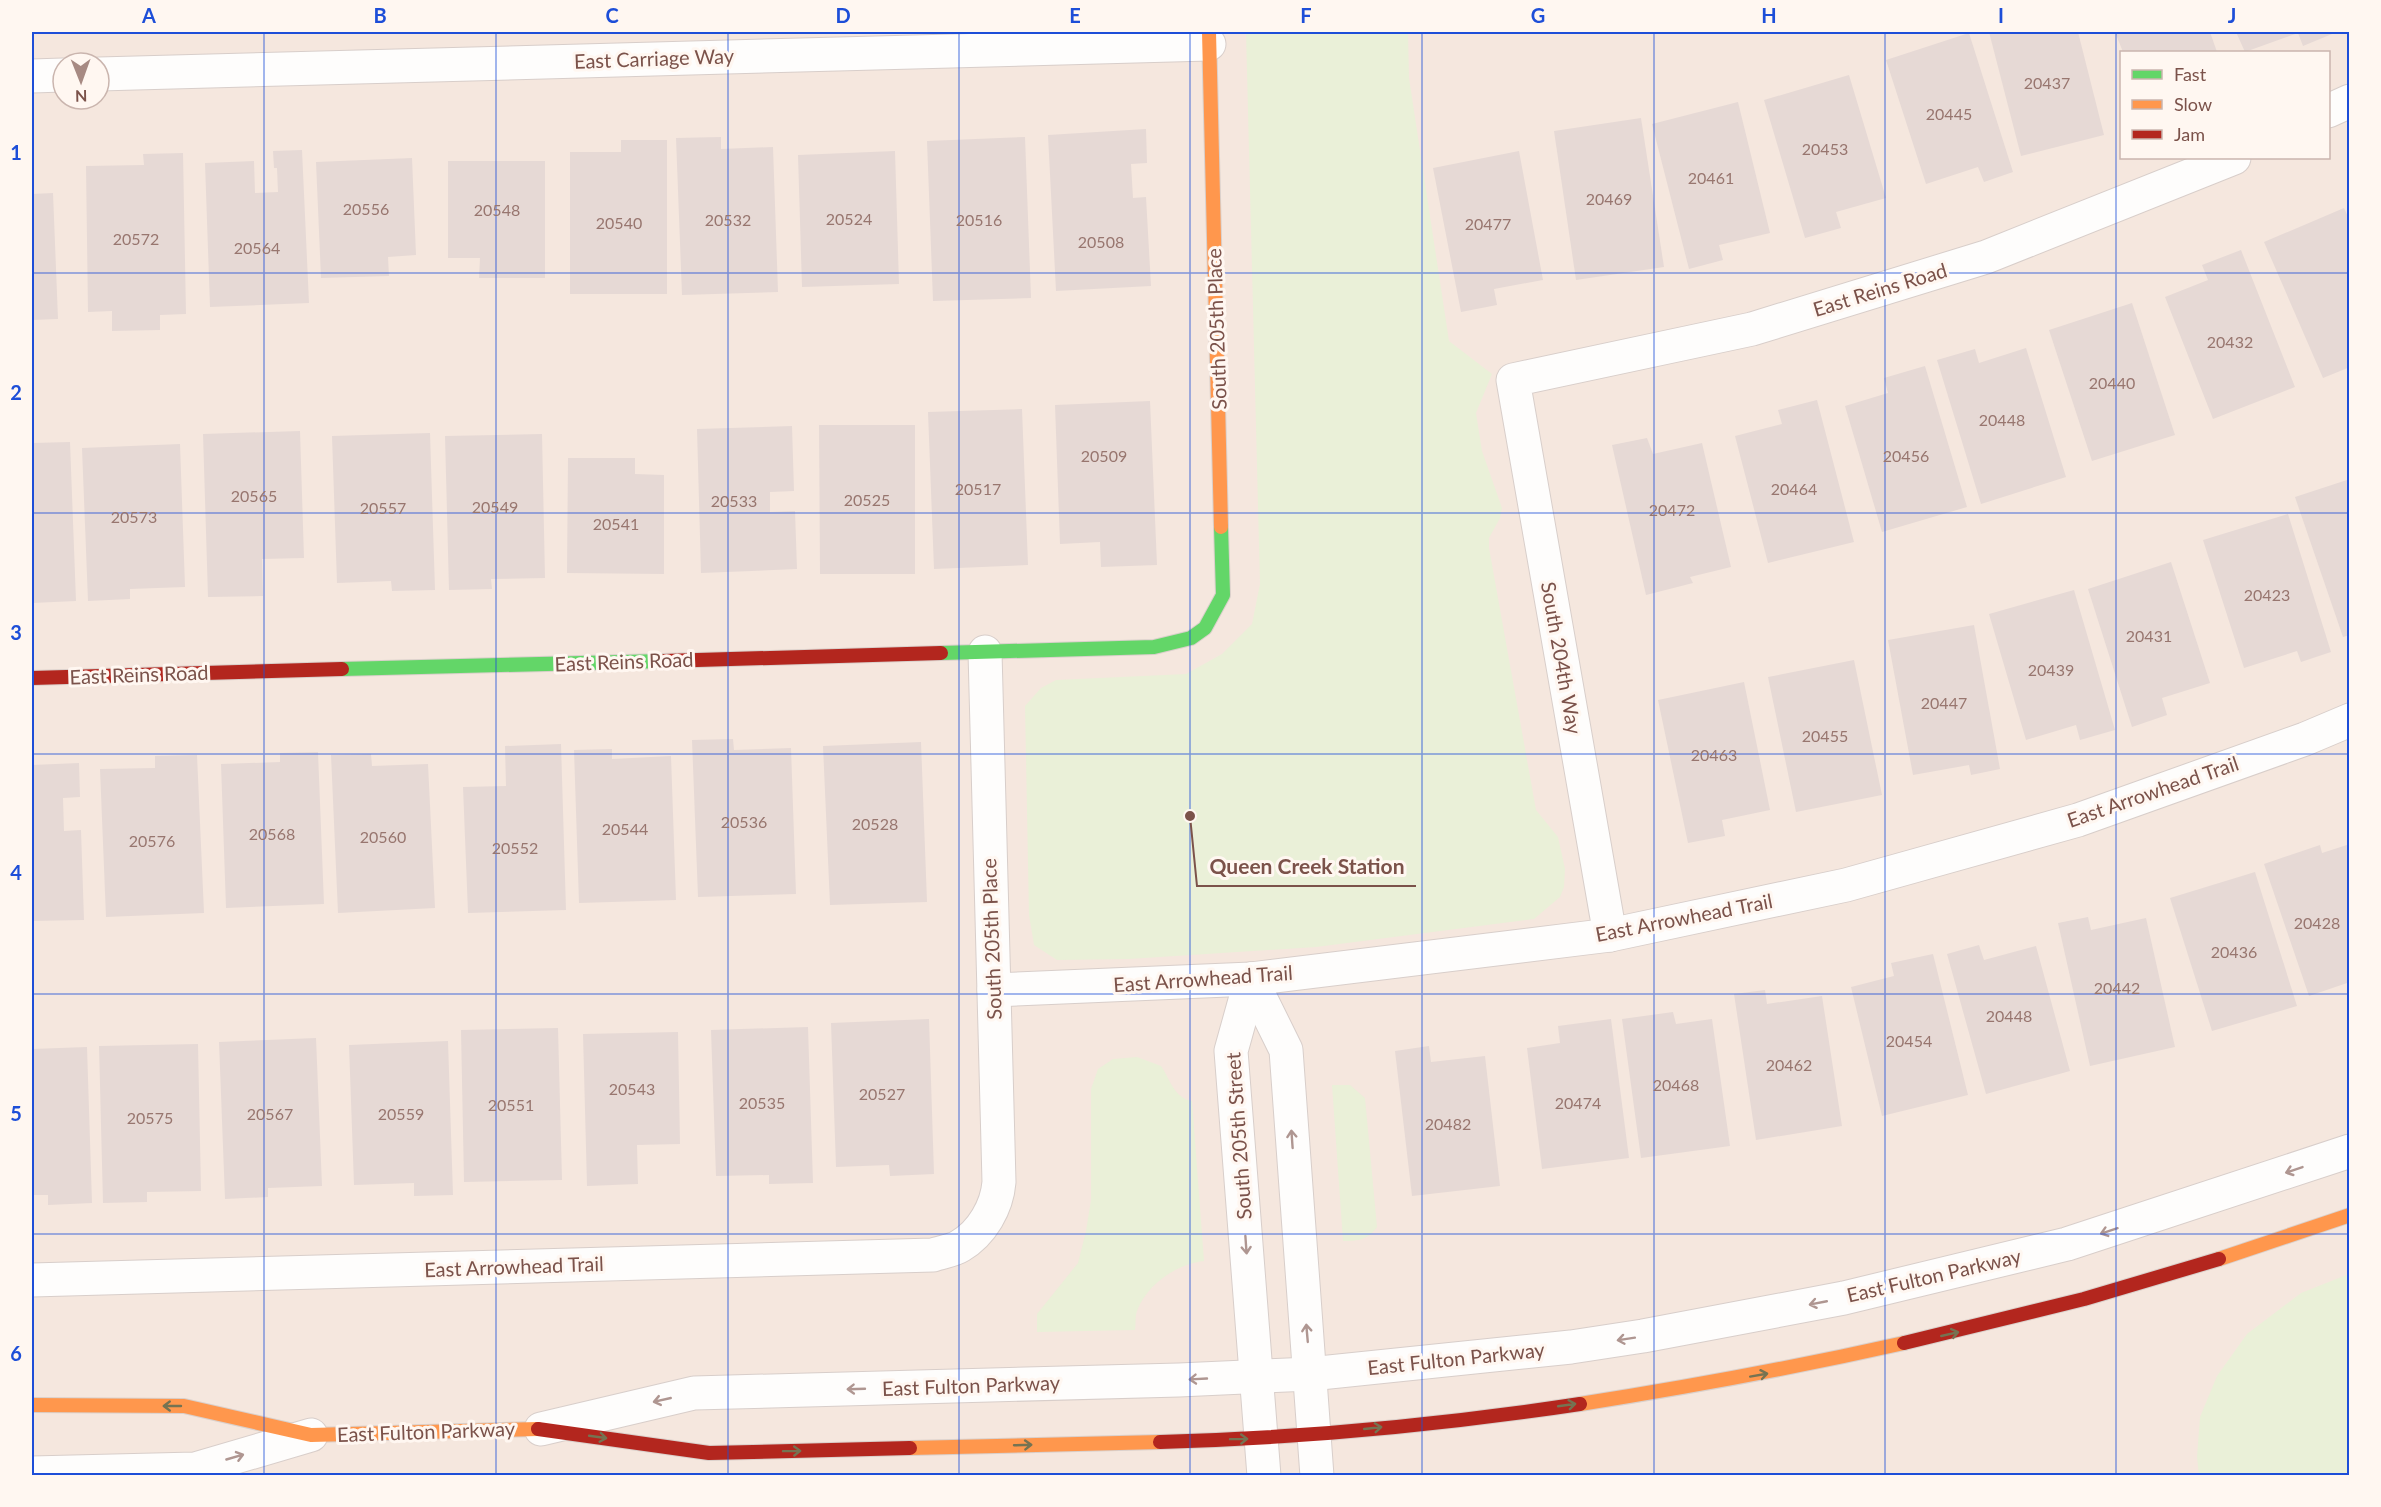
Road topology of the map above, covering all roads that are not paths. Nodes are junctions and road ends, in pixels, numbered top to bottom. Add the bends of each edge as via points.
1 (1209, 38) edge
2 (111, 74) edge
3 (51, 75) edge
4 (32, 76) edge
5 (2349, 101) edge
6 (2330, 110) edge
7 (2231, 159) edge
8 (1513, 380) joint
9 (1210, 623) joint
10 (985, 652) junction
11 (32, 678) edge
12 (2349, 720) edge
13 (1610, 935) junction
14 (1251, 979) junction
15 (994, 990) junction
16 (2349, 1151) edge
17 (2349, 1215) edge
18 (986, 1223) joint
19 (32, 1280) edge
20 (1310, 1374) junction
21 (1256, 1377) junction
22 (32, 1405) edge
23 (541, 1429) junction
24 (311, 1435) junction
25 (1315, 1435) junction
26 (1261, 1439) junction
27 (32, 1473) edge
28 (1264, 1476) edge
29 (1317, 1476) edge

1 - 2 street, East Carriage Way
1 - 9 street, South 205th Place via 1223,574 1223,595
3 - 4 street
5 - 6 street
7 - 8 street, East Reins Road via 1986,257 1752,328
8 - 13 street, South 204th Way
9 - 10 street, East Reins Road via 1185,642 1154,647
10 - 11 street, East Reins Road
10 - 15 street, South 205th Place
12 - 13 street, East Arrowhead Trail via 2078,820 1845,885
13 - 14 street, East Arrowhead Trail
14 - 15 street, East Arrowhead Trail
20 -> 14 street via 1286,1050
14 -> 21 street, South 205th Street via 1231,1051
15 - 18 street, South 205th Place via 999,1182
16 -> 20 street, East Fulton Parkway via 2067,1244 1844,1298 1571,1347
25 -> 17 street, East Fulton Parkway via 1652,1394 1818,1364 1959,1332 2143,1282
18 - 19 street, East Arrowhead Trail via 960,1246 933,1255
20 - 21 street, East Fulton Parkway
20 - 25 street
21 -> 23 street, East Fulton Parkway via 694,1393
21 - 26 street, South 205th Street
24 -> 22 street, East Fulton Parkway via 184,1406
23 - 24 street, East Fulton Parkway
23 -> 26 street, East Fulton Parkway via 709,1453
27 -> 24 street, East Fulton Parkway via 195,1469
25 - 26 street, East Fulton Parkway
25 - 29 street
26 - 28 street, South 205th Street

